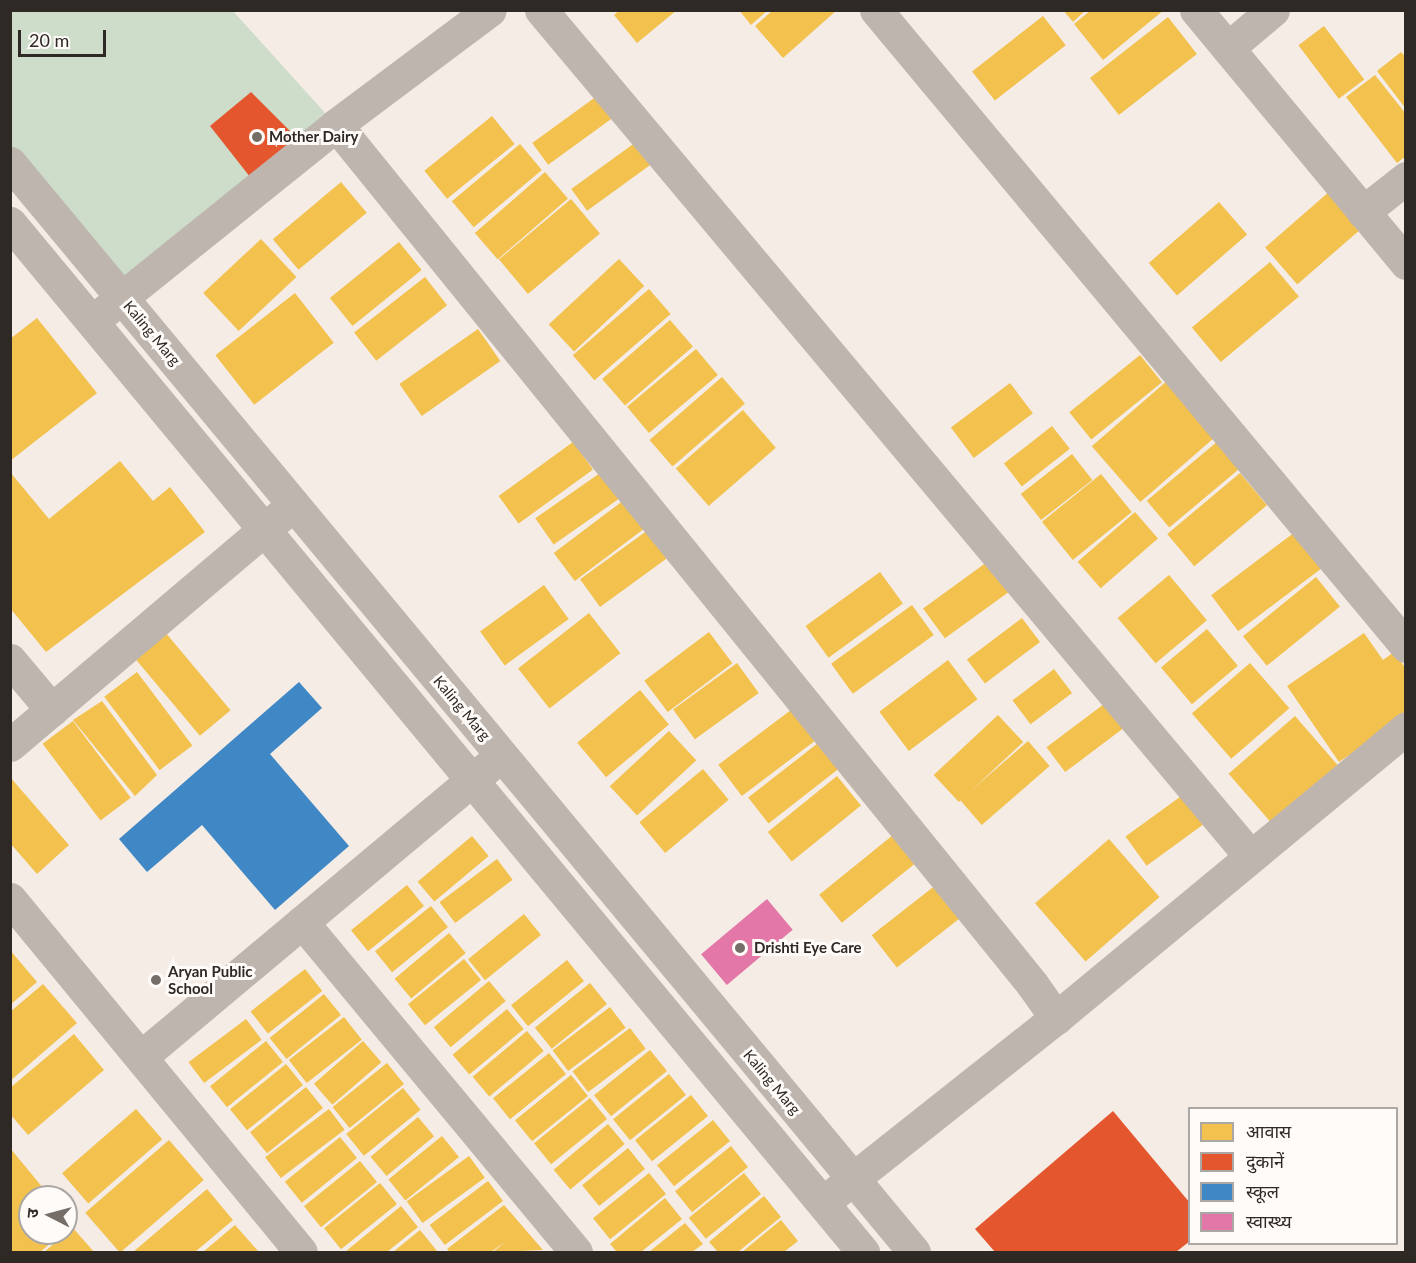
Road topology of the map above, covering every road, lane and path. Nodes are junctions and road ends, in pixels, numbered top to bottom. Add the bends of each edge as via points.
1 (490, 10) edge
2 (541, 10) edge
3 (876, 10) edge
4 (1196, 10) edge
5 (1273, 10) edge
6 (1228, 48) junction
7 (336, 125) junction
8 (10, 162) edge
9 (1406, 178) edge
10 (1363, 212) junction
11 (10, 223) edge
12 (1406, 263) edge
13 (122, 297) junction
14 (92, 321) junction
15 (294, 504) junction
16 (264, 530) junction
17 (1406, 646) edge
18 (10, 660) edge
19 (52, 710) junction
20 (1406, 728) edge
21 (10, 745) edge
22 (502, 756) junction
23 (472, 780) junction
24 (1250, 856) junction
25 (10, 899) edge
26 (302, 922) junction
27 (1056, 1017) junction
28 (142, 1056) junction
29 (852, 1179) junction
30 (822, 1203) junction
31 (301, 1252) edge
32 (576, 1252) edge
33 (863, 1252) edge
34 (914, 1252) edge

1 - 7 street
2 - 24 street
3 - 17 street
4 - 6 street
5 - 6 street
6 - 10 street
7 - 13 street
7 - 27 street
8 - 13 street, Kaling Marg
9 - 10 street
10 - 12 street
11 - 14 street
13 - 14 street
13 - 15 street, Kaling Marg
14 - 16 street
15 - 16 street
15 - 22 street, Kaling Marg
16 - 19 street
16 - 23 street
18 - 19 street
19 - 21 street
20 - 24 street
22 - 23 street
22 - 29 street, Kaling Marg
23 - 26 street
23 - 30 street
24 - 27 street
25 - 28 street
26 - 28 street
26 - 32 street
27 - 29 street
28 - 31 street
29 - 30 street
29 - 34 street, Kaling Marg
30 - 33 street

